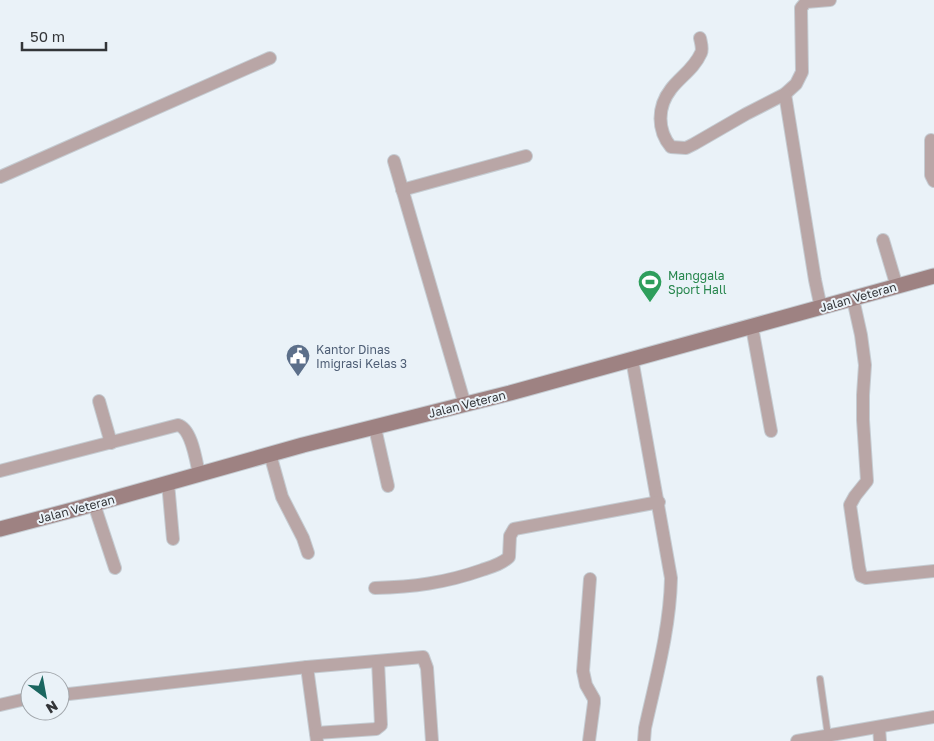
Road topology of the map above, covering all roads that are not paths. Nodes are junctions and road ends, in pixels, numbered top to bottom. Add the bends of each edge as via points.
1 (830, 0) edge
2 (700, 38) dead end
3 (270, 58) dead end
4 (785, 94) junction
5 (931, 140) dead end
6 (526, 156) dead end
7 (394, 161) dead end
8 (0, 177) edge
9 (934, 181) edge
10 (402, 190) junction
11 (883, 240) dead end
12 (934, 276) edge
13 (896, 286) junction
14 (853, 299) junction
15 (821, 308) junction
16 (752, 327) junction
17 (632, 359) junction
18 (99, 401) dead end
19 (465, 405) junction
20 (375, 428) junction
21 (771, 431) dead end
22 (111, 443) junction
23 (270, 454) junction
24 (0, 471) edge
25 (199, 474) junction
26 (168, 483) junction
27 (388, 486) dead end
28 (659, 502) junction
29 (94, 504) junction
30 (0, 529) edge
31 (173, 539) dead end
32 (308, 553) dead end
33 (115, 568) dead end
34 (934, 571) edge
35 (590, 579) dead end
36 (375, 588) dead end
37 (378, 661) junction
38 (307, 667) junction
39 (820, 679) dead end
40 (70, 694) edge
41 (20, 700) edge
42 (0, 705) edge
43 (934, 717) edge
44 (879, 727) junction
45 (828, 736) junction
46 (317, 737) edge
47 (432, 741) edge
48 (589, 741) edge
49 (644, 741) edge
50 (797, 741) edge
51 (880, 741) edge

1 - 4 street via 802,4 802,72 796,84
2 - 4 street via 702,52 665,98 660,114 659,124 671,147 686,148
3 - 8 street
4 - 15 street
5 - 9 street via 931,175
6 - 10 street
7 - 10 street
10 - 19 street
11 - 13 street
12 - 13 street, Jalan Veteran
13 - 14 street, Jalan Veteran
14 - 15 street, Jalan Veteran
14 - 34 street via 865,365 863,420 868,481 850,505 861,576
15 - 16 street, Jalan Veteran
16 - 17 street, Jalan Veteran
16 - 21 street
17 - 19 street, Jalan Veteran
17 - 28 street
18 - 22 street
19 - 20 street, Jalan Veteran
20 - 23 street, Jalan Veteran
20 - 27 street
22 - 24 street
22 - 25 street via 182,426 189,434
23 - 25 street, Jalan Veteran
23 - 32 street via 282,497
25 - 26 street, Jalan Veteran
26 - 29 street, Jalan Veteran
26 - 31 street
28 - 36 street via 514,529 510,536 509,557 497,565 424,586
28 - 49 street via 671,578 671,599
29 - 30 street, Jalan Veteran
29 - 33 street
35 - 48 street via 583,671 586,685 594,698
37 - 38 street
37 - 46 street via 381,725 376,729
37 - 47 street via 424,658
38 - 40 street
38 - 46 street
39 - 45 lane
41 - 42 street
43 - 44 street
44 - 45 street
44 - 51 street
45 - 50 street

